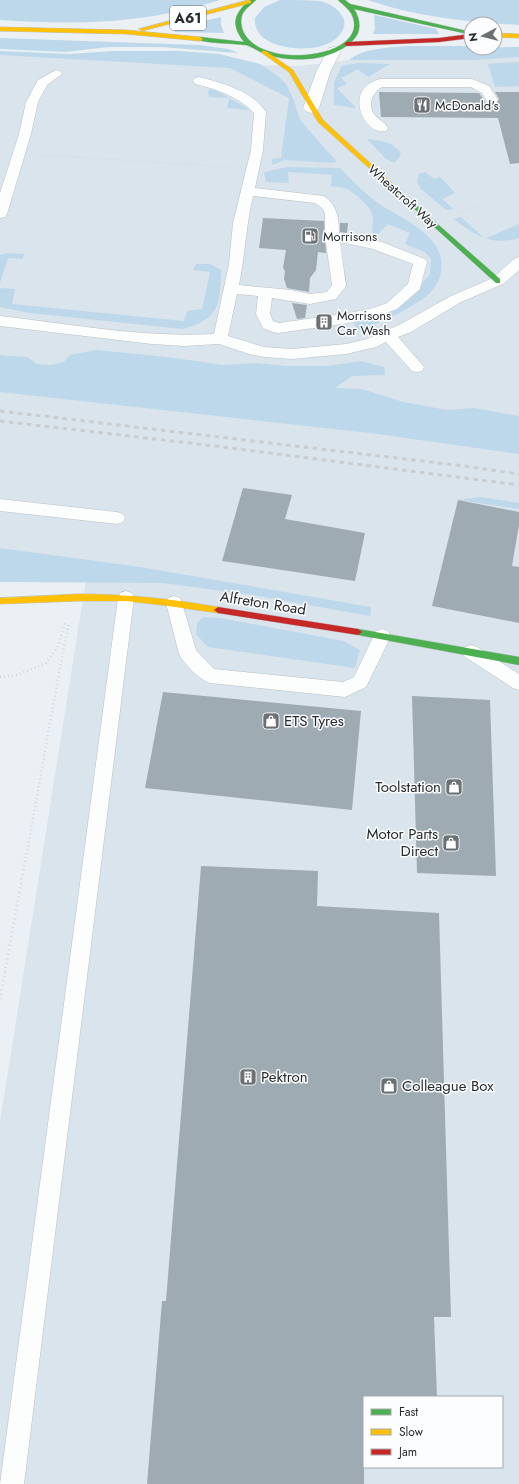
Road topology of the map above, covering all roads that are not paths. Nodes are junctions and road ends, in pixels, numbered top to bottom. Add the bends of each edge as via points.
1 (341, 0) edge
2 (251, 1) edge
3 (350, 6) junction
4 (0, 29) edge
5 (463, 31) edge
6 (126, 32) junction
7 (503, 35) edge
8 (519, 36) edge
9 (463, 37) edge
10 (250, 44) junction
11 (347, 44) junction
12 (334, 51) junction
13 (264, 52) junction
14 (56, 74) dead end
15 (199, 81) dead end
16 (492, 100) dead end
17 (311, 108) junction
18 (382, 128) dead end
19 (247, 191) junction
20 (0, 214) edge
21 (332, 236) junction
22 (519, 262) edge
23 (498, 281) junction
24 (231, 289) junction
25 (265, 292) junction
26 (0, 321) edge
27 (388, 336) junction
28 (220, 339) junction
29 (417, 366) dead end
30 (0, 505) edge
31 (117, 518) dead end
32 (126, 598) junction
33 (0, 601) edge
34 (174, 603) junction
35 (382, 636) junction
36 (470, 652) junction
37 (519, 661) edge
38 (519, 684) edge
39 (12, 1484) edge

1 - 3 main road
2 - 6 main road, A61
2 - 10 main road via 240,12 237,23 242,38
3 - 5 main road
3 - 11 main road via 356,15 358,25 355,35
4 - 6 main road, A61
6 - 10 main road, A61
7 - 8 main road
9 - 11 main road
10 - 13 main road
11 - 12 main road
12 - 13 main road via 299,58
12 - 17 street via 324,70
13 - 17 main road, Wheatcroft Way via 291,72
14 - 20 lane via 42,83 32,102 25,134
15 - 19 lane via 212,83 227,90 256,106 260,112 257,150
16 - 18 lane via 486,89 472,83 380,83 367,94 364,102 368,115
17 - 23 main road, Wheatcroft Way via 320,121 352,151
19 - 21 lane via 319,199 327,204 331,211
19 - 24 lane
21 - 25 lane via 339,286 332,296 310,299
21 - 25 lane via 393,249 420,262 415,286 392,306 376,312 278,328 268,324 263,314
22 - 23 lane
23 - 27 lane via 456,299
24 - 25 lane
24 - 28 lane
26 - 28 lane via 152,339
27 - 28 lane via 346,349 292,354 249,349
27 - 29 lane
30 - 31 lane
32 - 33 main road, Alfreton Road
32 - 34 main road, Alfreton Road
32 - 39 lane
34 - 35 main road, Alfreton Road
34 - 35 lane via 188,654 210,676 345,690 360,682
35 - 36 main road, Alfreton Road
36 - 37 main road, Alfreton Road
36 - 38 lane

